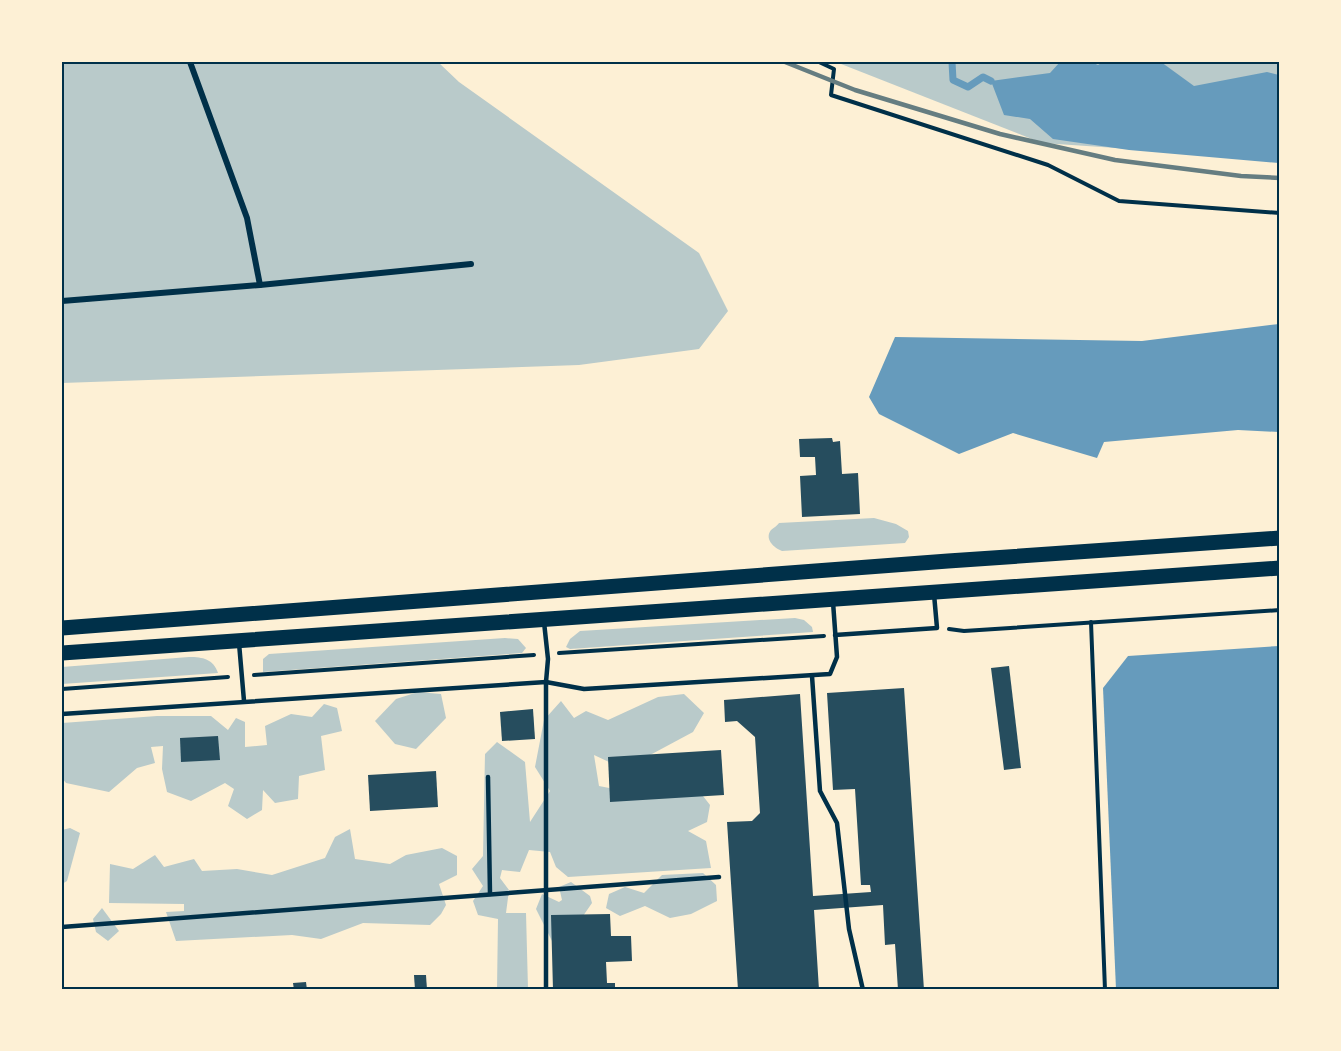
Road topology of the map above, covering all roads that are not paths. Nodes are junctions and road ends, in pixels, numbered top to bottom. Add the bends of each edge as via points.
1 (190, 62) edge
2 (471, 264) dead end
3 (260, 285) junction
4 (62, 301) edge
5 (1280, 538) edge
6 (1280, 568) edge
7 (934, 592) junction
8 (833, 599) junction
9 (544, 619) junction
10 (62, 628) edge
11 (835, 635) junction
12 (238, 640) junction
13 (62, 653) edge
14 (812, 676) junction
15 (546, 682) junction
16 (244, 701) junction
17 (62, 714) edge
18 (488, 777) dead end
19 (719, 877) dead end
20 (546, 890) junction
21 (490, 894) junction
22 (62, 927) edge
23 (546, 990) edge
24 (863, 990) edge

1 - 3 street via 247,218
2 - 3 street
3 - 4 street
5 - 10 main road
6 - 7 main road
7 - 8 main road
7 - 11 lane via 937,627
8 - 9 main road
8 - 11 lane
9 - 12 main road
9 - 15 lane
11 - 14 lane via 837,657 830,674
12 - 13 main road
12 - 16 lane
14 - 15 lane via 584,689
14 - 24 lane via 820,791 837,823 849,929
15 - 16 lane
15 - 20 lane
16 - 17 lane
18 - 21 lane
19 - 20 lane
20 - 21 lane
20 - 23 lane
21 - 22 lane

